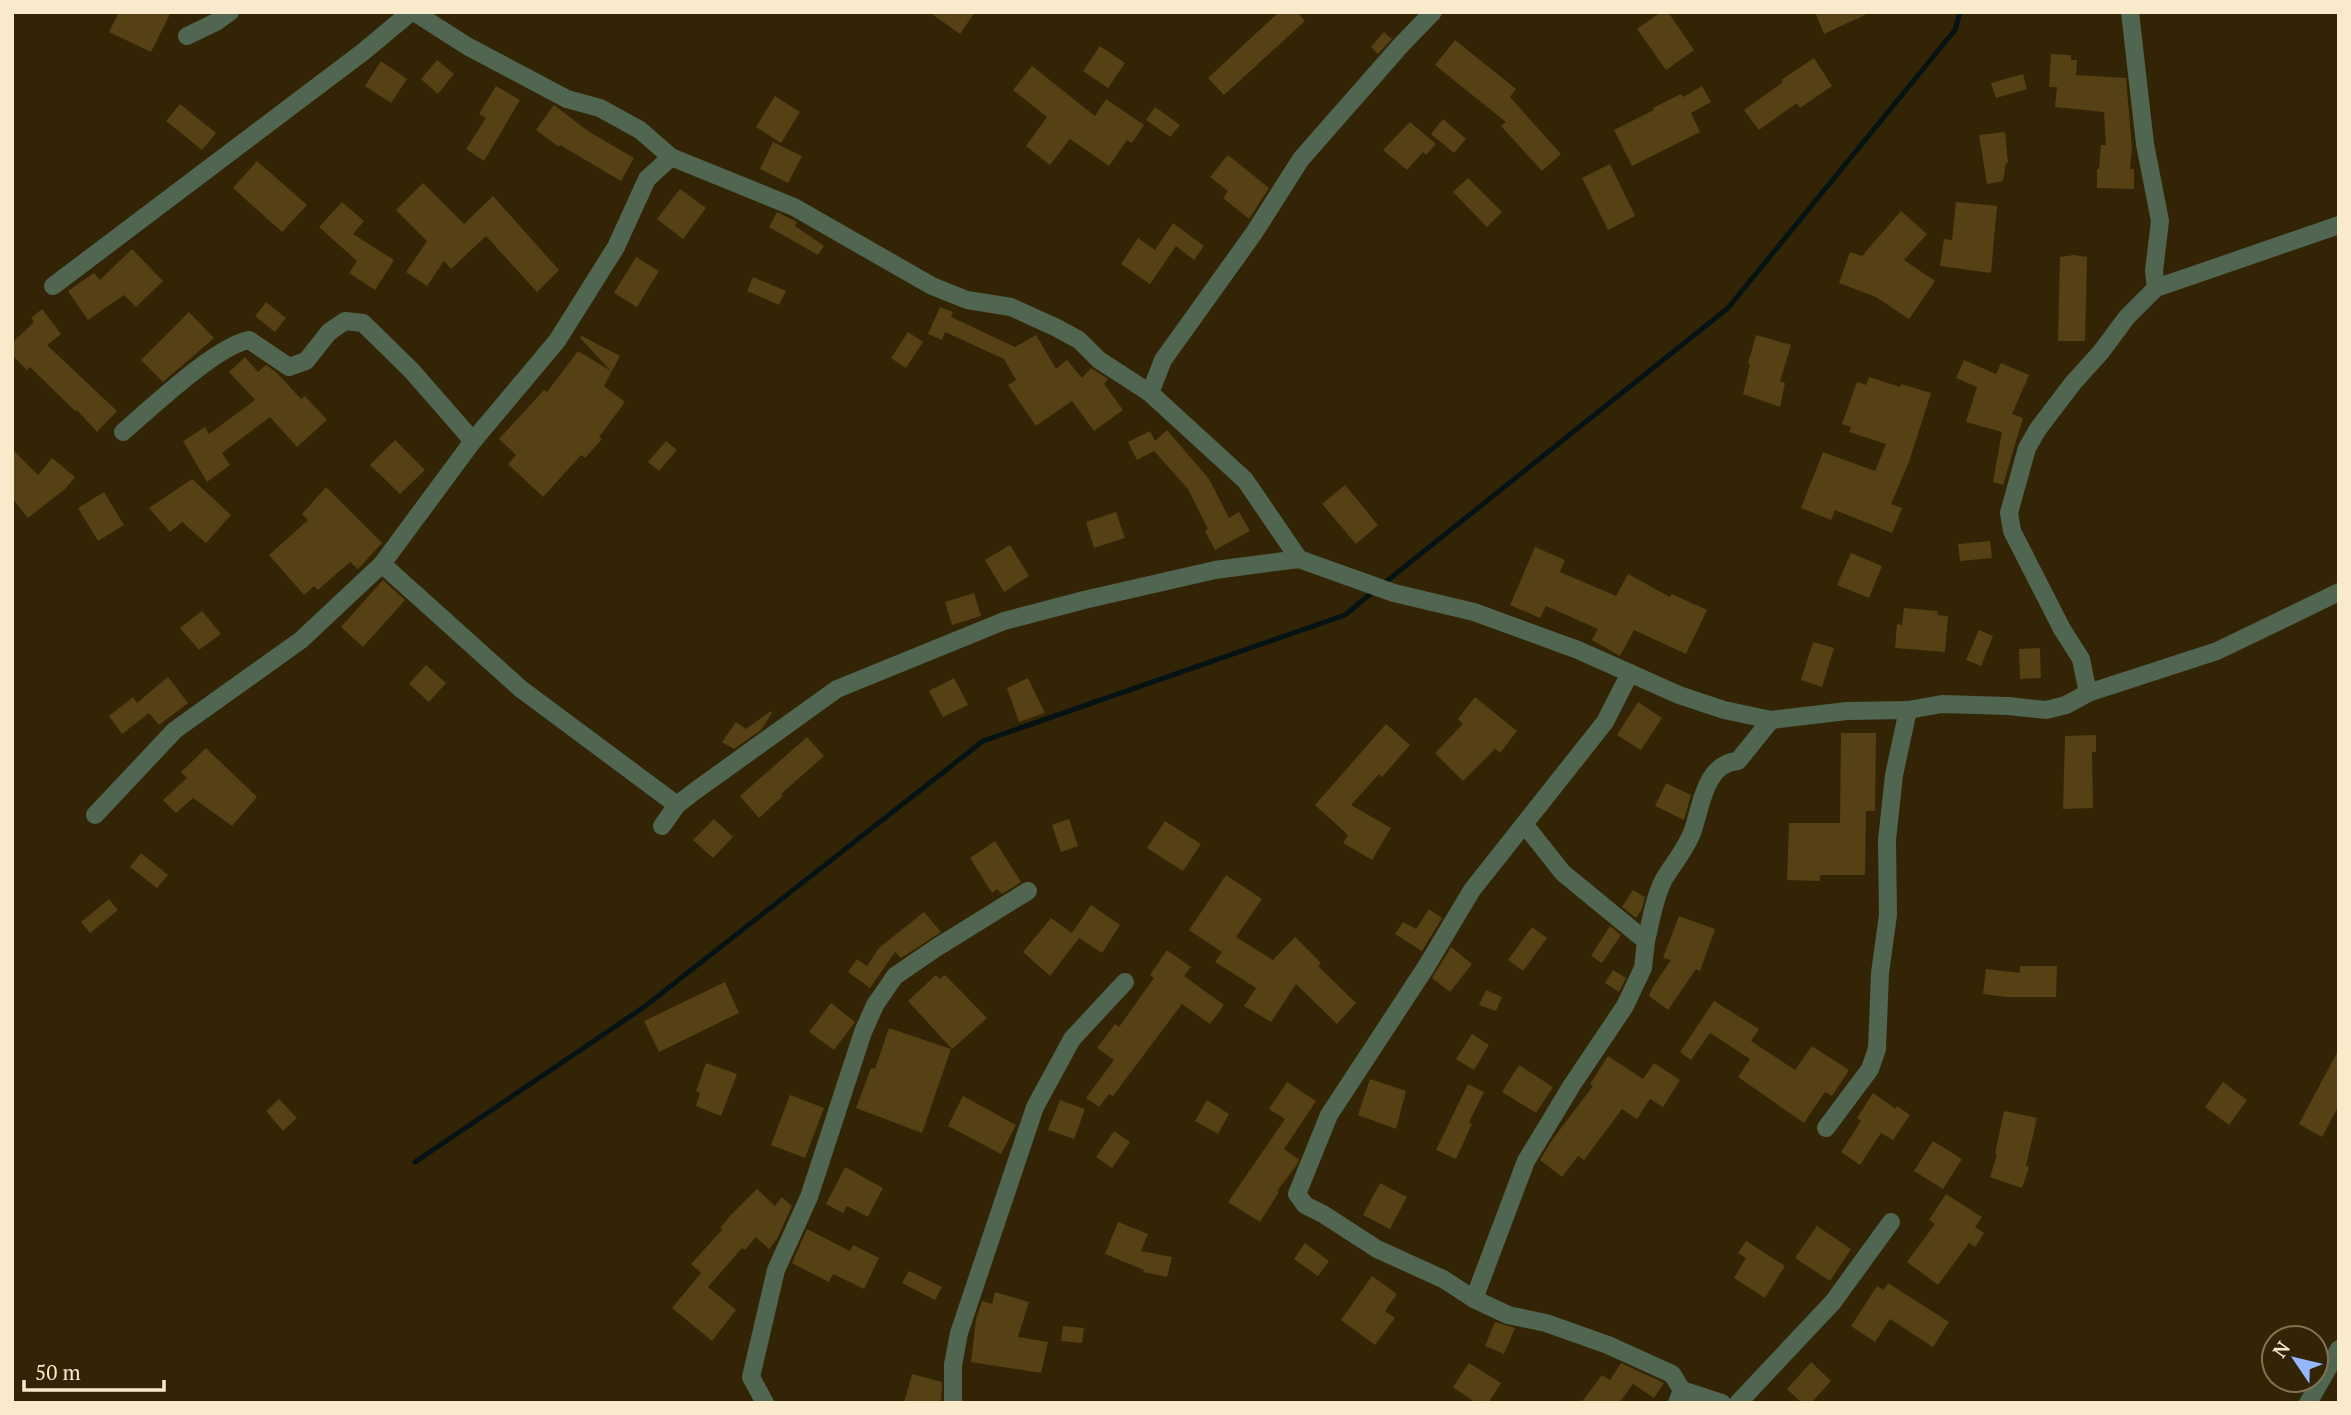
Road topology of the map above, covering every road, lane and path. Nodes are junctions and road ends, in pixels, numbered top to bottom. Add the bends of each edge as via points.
1 (230, 12) edge
2 (413, 12) edge
3 (1433, 12) edge
4 (2130, 12) edge
5 (187, 36) dead end
6 (671, 157) junction
7 (2339, 225) edge
8 (53, 286) dead end
9 (2156, 288) junction
10 (1150, 393) junction
11 (123, 432) dead end
12 (473, 441) junction
13 (1299, 559) junction
14 (382, 564) junction
15 (2339, 592) edge
16 (1630, 673) junction
17 (2088, 693) junction
18 (1908, 710) junction
19 (1771, 720) junction
20 (677, 805) junction
21 (96, 815) dead end
22 (1525, 825) junction
23 (662, 826) dead end
24 (1028, 891) dead end
25 (1646, 941) junction
26 (1125, 982) dead end
27 (1826, 1128) dead end
28 (1891, 1222) dead end
29 (1474, 1299) junction
30 (2339, 1349) edge
31 (1680, 1396) edge
32 (765, 1403) edge
33 (953, 1403) edge
34 (1722, 1403) edge
35 (1738, 1403) edge
36 (2308, 1403) edge

1 - 5 street
2 - 6 street via 567,99 600,108 640,130
2 - 8 street
3 - 10 street via 1301,159 1163,360
4 - 9 street via 2145,144 2160,221
6 - 10 street via 794,207 932,286 967,300 1011,307 1055,327
6 - 12 street via 648,178 617,247 557,341
7 - 9 street
9 - 17 street via 2127,317 2038,429 2026,448 2009,513 2018,546 2081,659
10 - 13 street via 1245,480
11 - 12 street via 235,343 249,340 289,368 306,361 345,321 363,323
12 - 14 street
13 - 16 street via 1394,593 1512,625
13 - 20 street via 1214,570 1004,621 837,689
14 - 20 street via 522,690
14 - 21 street via 301,640 174,730
15 - 17 street via 2217,650
16 - 19 street via 1679,695
16 - 22 street via 1605,722
17 - 18 street via 2046,710 1942,704
18 - 19 street
18 - 27 street via 1887,840 1888,915 1877,1049 1870,1069
19 - 25 street via 1738,761 1721,766 1703,792 1692,831 1655,903
20 - 23 street
22 - 25 street via 1563,873
22 - 29 street via 1472,890 1329,1115 1297,1194 1305,1205 1377,1249 1443,1279
24 - 32 street via 895,976 875,1005 809,1197 776,1270 751,1377
25 - 29 street via 1643,968 1625,1006 1526,1161
26 - 33 street via 1072,1039 1035,1107 960,1333 953,1365
28 - 35 street via 1833,1302
29 - 31 street via 1508,1315 1608,1345 1672,1374
30 - 36 street
31 - 34 street

